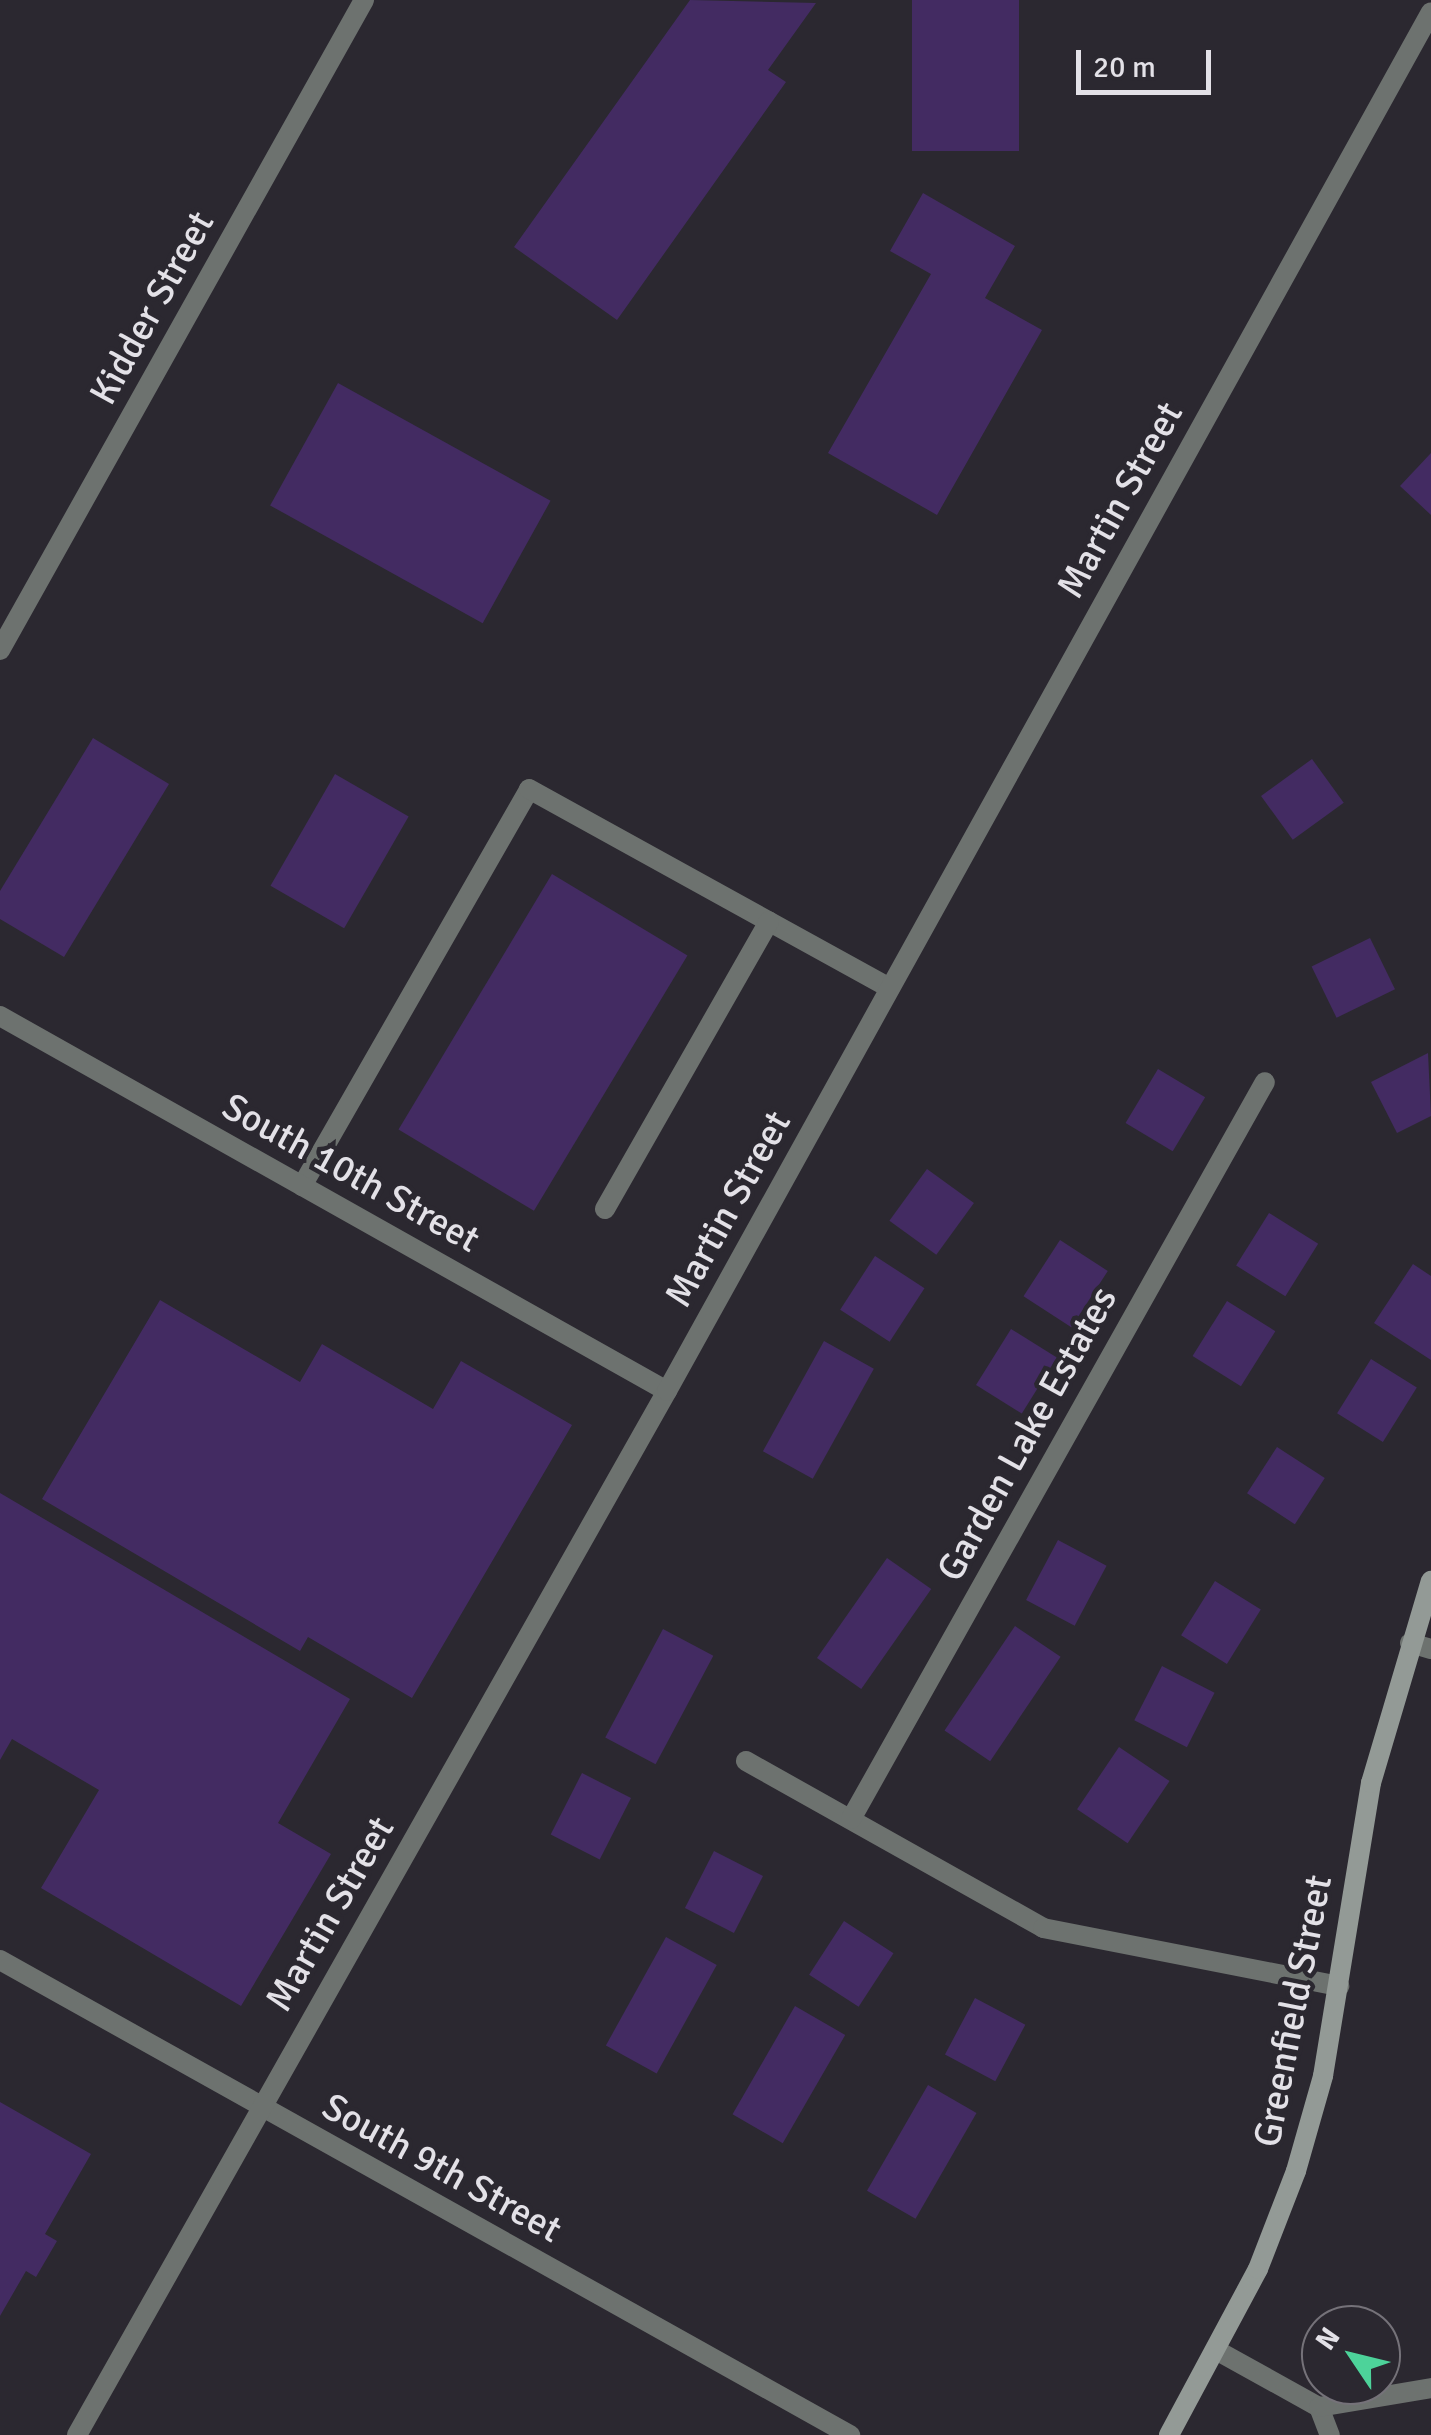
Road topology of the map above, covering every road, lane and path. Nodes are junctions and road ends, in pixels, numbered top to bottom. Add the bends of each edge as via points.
1 (364, 0) edge
2 (1431, 12) edge
3 (0, 650) edge
4 (769, 922) junction
5 (890, 988) junction
6 (0, 1016) edge
7 (1265, 1082) dead end
8 (302, 1186) junction
9 (605, 1209) dead end
10 (667, 1391) junction
11 (1431, 1581) edge
12 (1410, 1643) junction
13 (1431, 1649) edge
14 (746, 1762) dead end
15 (851, 1820) junction
16 (0, 1960) edge
17 (1339, 1986) junction
18 (261, 2108) junction
19 (1216, 2350) junction
20 (1431, 2388) edge
21 (1319, 2407) junction
22 (77, 2435) edge
23 (850, 2435) edge
24 (1169, 2435) edge
25 (1330, 2435) edge

1 - 3 street, Kidder Street
2 - 5 street, Martin Street
4 - 5 street
4 - 8 street via 529,789
4 - 9 street
5 - 10 street, Martin Street
6 - 8 street, South 10th Street
7 - 15 street, Garden Lake Estates
8 - 10 street, South 10th Street
10 - 18 street, Martin Street
11 - 12 main road, Greenfield Street
12 - 13 street
12 - 17 main road, Greenfield Street via 1371,1783
14 - 15 street
15 - 17 street via 1043,1928
16 - 18 street, South 9th Street
17 - 19 main road, Greenfield Street via 1296,2172 1258,2269
18 - 22 street, Martin Street
18 - 23 street, South 9th Street
19 - 21 street
19 - 24 main road, Greenfield Street
20 - 21 street
21 - 25 street

